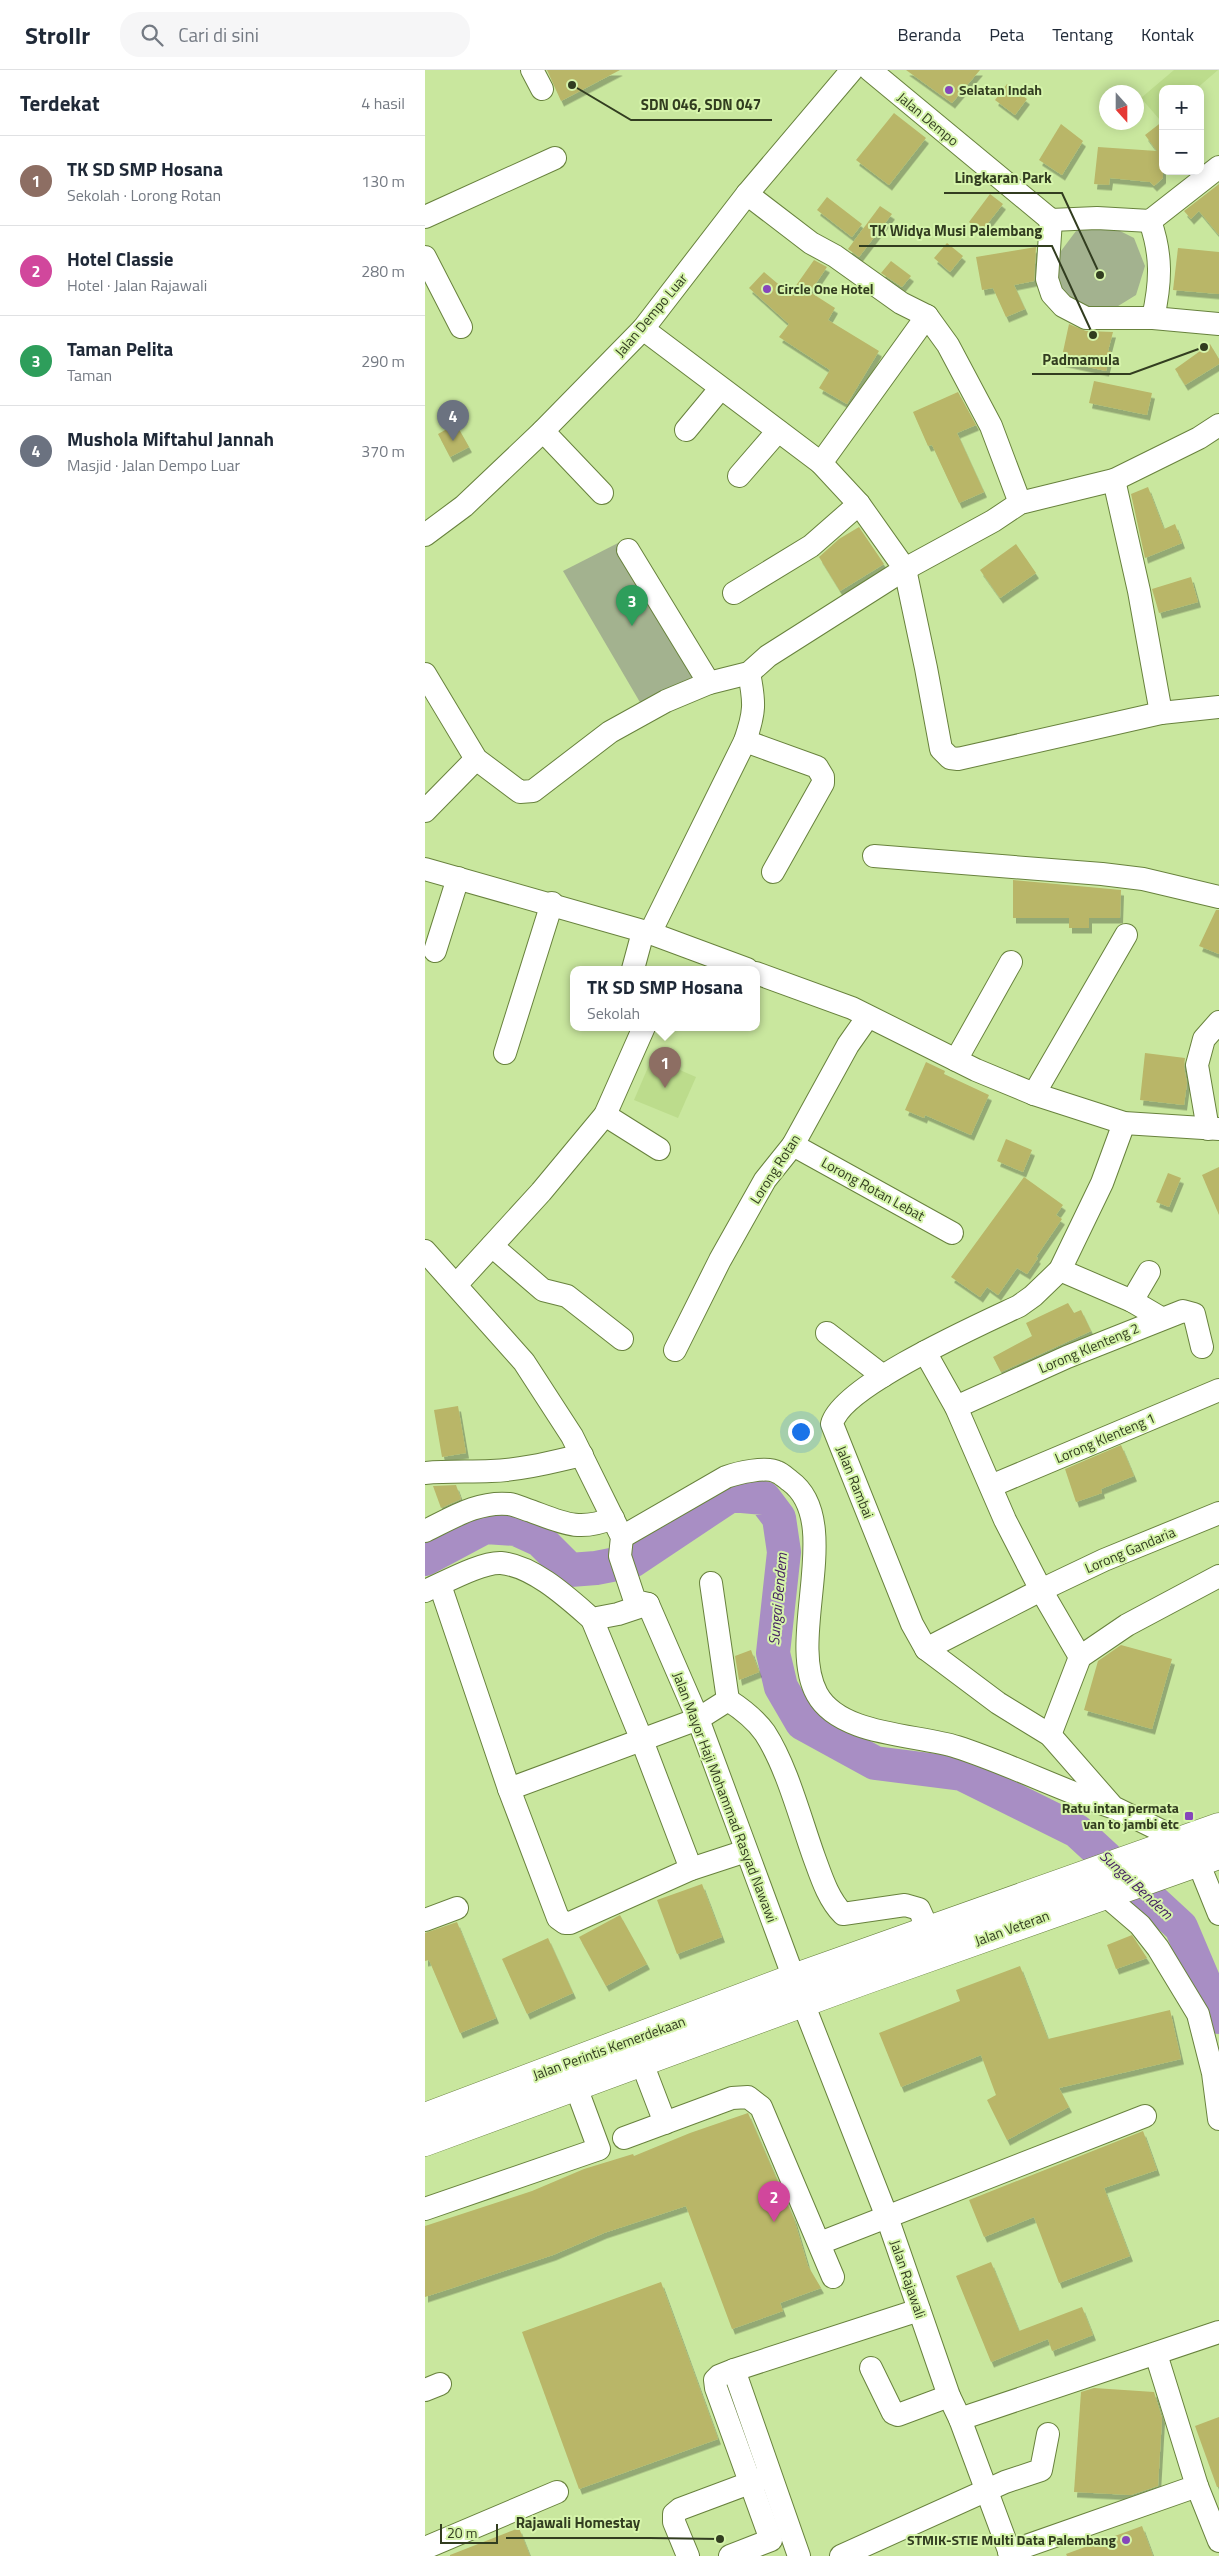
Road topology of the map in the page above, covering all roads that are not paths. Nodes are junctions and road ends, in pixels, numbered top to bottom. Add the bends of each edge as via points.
1 (532, 70) edge
2 (852, 70) edge
3 (870, 70) edge
4 (542, 90) dead end
5 (555, 158) dead end
6 (1219, 167) edge
7 (747, 194) junction
8 (425, 217) edge
9 (1051, 220) junction
10 (1150, 221) junction
11 (425, 257) edge
12 (927, 316) junction
13 (1153, 318) junction
14 (1219, 324) edge
15 (461, 327) dead end
16 (643, 329) junction
17 (720, 388) junction
18 (1219, 425) edge
19 (686, 430) dead end
20 (543, 431) junction
21 (778, 431) junction
22 (821, 463) junction
23 (739, 476) dead end
24 (1114, 480) junction
25 (602, 494) dead end
26 (1020, 503) junction
27 (859, 504) junction
28 (425, 535) edge
29 (628, 550) dead end
30 (905, 569) junction
31 (734, 593) dead end
32 (749, 673) junction
33 (425, 674) edge
34 (709, 683) junction
35 (1219, 707) edge
36 (1161, 714) junction
37 (745, 741) junction
38 (476, 759) junction
39 (425, 811) edge
40 (874, 856) dead end
41 (425, 869) edge
42 (773, 872) dead end
43 (457, 878) junction
44 (1219, 897) edge
45 (552, 903) junction
46 (647, 932) junction
47 (1126, 935) dead end
48 (435, 950) dead end
49 (1011, 962) dead end
50 (634, 966) edge
51 (739, 966) edge
52 (760, 974) edge
53 (867, 1018) junction
54 (1219, 1022) edge
55 (641, 1031) edge
56 (505, 1053) dead end
57 (957, 1060) junction
58 (1034, 1094) junction
59 (605, 1115) junction
60 (1124, 1123) junction
61 (1213, 1129) edge
62 (793, 1145) junction
63 (659, 1149) dead end
64 (952, 1233) dead end
65 (491, 1246) junction
66 (428, 1262) edge
67 (1060, 1270) junction
68 (1149, 1272) dead end
69 (456, 1285) junction
70 (1132, 1301) junction
71 (1161, 1318) junction
72 (827, 1333) dead end
73 (622, 1339) dead end
74 (1202, 1347) dead end
75 (675, 1350) dead end
76 (925, 1352) junction
77 (883, 1376) junction
78 (1219, 1390) edge
79 (955, 1407) junction
80 (582, 1455) junction
81 (425, 1473) edge
82 (991, 1486) junction
83 (1219, 1513) edge
84 (425, 1531) edge
85 (618, 1537) junction
86 (1219, 1576) edge
87 (711, 1583) dead end
88 (433, 1588) edge
89 (1041, 1590) junction
90 (642, 1602) junction
91 (592, 1619) junction
92 (926, 1649) junction
93 (1080, 1658) junction
94 (728, 1700) junction
95 (698, 1719) junction
96 (1050, 1735) junction
97 (641, 1738) junction
98 (509, 1789) junction
99 (1113, 1807) junction
100 (1219, 1827) edge
101 (746, 1850) junction
102 (1189, 1854) edge
103 (691, 1869) junction
104 (1106, 1885) junction
105 (457, 1908) dead end
106 (1219, 1914) edge
107 (425, 1920) edge
108 (922, 1932) junction
109 (793, 1978) junction
110 (803, 2003) junction
111 (642, 2062) junction
112 (576, 2087) junction
113 (425, 2116) edge
114 (1145, 2116) dead end
115 (1219, 2119) edge
116 (665, 2123) junction
117 (624, 2138) dead end
118 (425, 2142) edge
119 (425, 2209) edge
120 (887, 2217) junction
121 (820, 2243) junction
122 (833, 2277) dead end
123 (919, 2310) junction
124 (1219, 2332) edge
125 (1156, 2354) junction
126 (871, 2368) dead end
127 (949, 2396) junction
128 (960, 2419) junction
129 (1048, 2434) dead end
130 (761, 2479) junction
131 (1197, 2486) junction
132 (987, 2491) junction
133 (557, 2492) dead end
134 (781, 2536) junction
135 (1219, 2541) edge
136 (425, 2548) edge
137 (1010, 2554) edge
138 (688, 2556) edge
139 (731, 2556) edge
140 (799, 2556) edge
141 (841, 2556) edge

1 - 4 street
2 - 7 street, Jalan Dempo Luar
3 - 9 street, Jalan Dempo
5 - 8 street
6 - 10 street
7 - 12 street via 811,243 901,303
7 - 16 street, Jalan Dempo Luar
9 - 10 street
9 - 13 street via 1047,279 1052,294 1063,306 1085,318
10 - 13 street via 1158,244 1159,288
11 - 15 street
12 - 22 street
12 - 26 street via 949,345 991,426
13 - 14 street
16 - 17 street
16 - 20 street, Jalan Dempo Luar
17 - 19 street
17 - 21 street
18 - 24 street
20 - 25 street
20 - 28 street, Jalan Dempo Luar via 464,506
21 - 22 street
21 - 23 street
22 - 27 street
24 - 26 street
24 - 36 street via 1139,591
26 - 30 street
27 - 30 street
27 - 31 street via 811,546
29 - 34 street
30 - 32 street via 768,656
30 - 36 street via 941,749 950,758 958,759
32 - 34 street
32 - 37 street via 755,702
33 - 38 street
34 - 38 street via 666,701 610,732 533,791 520,792
35 - 36 street
37 - 42 street via 817,767 823,777 823,783
37 - 46 street
38 - 39 street
40 - 44 street via 1102,874 1143,879
41 - 43 street
43 - 45 street
43 - 48 street
45 - 46 street
45 - 56 street
46 - 50 street
46 - 51 street
47 - 58 street
49 - 57 street
52 - 53 street via 852,1008
53 - 57 street
53 - 62 street, Lorong Rotan via 848,1045
54 - 61 street via 1204,1039 1197,1065
55 - 59 street
57 - 58 street
58 - 60 street
59 - 63 street
59 - 65 street
60 - 61 street
60 - 67 street, Jalan Rambai via 1102,1182
62 - 64 street, Lorong Rotan Lebat
62 - 75 street, Lorong Rotan via 765,1180
65 - 69 street
65 - 73 street via 543,1290 567,1296
66 - 69 street
67 - 70 street
67 - 76 street, Jalan Rambai via 1019,1306
68 - 70 street
69 - 80 street via 524,1362
70 - 71 street
71 - 74 street, Lorong Klenteng 2 via 1183,1311 1194,1314
71 - 79 street, Lorong Klenteng 2
72 - 77 street
76 - 77 street, Jalan Rambai
76 - 79 street
77 - 92 street, Jalan Rambai via 839,1411 832,1424 912,1624
78 - 82 street, Lorong Klenteng 1
79 - 82 street
80 - 81 street via 536,1466
80 - 85 street
82 - 89 street
83 - 89 street, Lorong Gandaria
84 - 85 street via 471,1509 511,1504 579,1526 595,1526
85 - 90 street, Jalan Mayor Haji Mohammad Rasyad Nawawi
85 - 99 street via 726,1477 741,1472 776,1471 801,1489 811,1511 814,1545 808,1651 811,1682 831,1712 880,1732 956,1747
86 - 93 street via 1127,1625
87 - 94 street
88 - 91 street via 500,1563 525,1571 561,1592
88 - 98 street
89 - 92 street, Lorong Gandaria
89 - 93 street
90 - 91 street via 618,1614
90 - 95 street, Jalan Mayor Haji Mohammad Rasyad Nawawi
91 - 97 street
92 - 96 street, Jalan Rambai via 998,1703
93 - 96 street
94 - 95 street
94 - 108 street via 747,1713 765,1733 835,1906 843,1914 905,1904 919,1909 923,1918
95 - 97 street
95 - 101 street, Jalan Mayor Haji Mohammad Rasyad Nawawi
96 - 99 street, Jalan Rambai
97 - 98 street
97 - 103 street
98 - 103 street via 558,1918 565,1923
99 - 102 street, Jalan Rambai
100 - 102 highway, Jalan Veteran
101 - 103 street
101 - 109 street, Jalan Mayor Haji Mohammad Rasyad Nawawi
102 - 104 highway, Jalan Veteran
102 - 106 street
104 - 108 highway, Jalan Veteran
104 - 110 highway, Jalan Veteran
104 - 115 street via 1158,1948 1197,2014 1213,2073
105 - 107 street
108 - 109 highway, Jalan Veteran
109 - 110 street, Jalan Mayor Haji Mohammad Rasyad Nawawi
109 - 113 highway, Jalan Perintis Kemerdekaan
110 - 111 highway, Jalan Veteran
110 - 120 street, Jalan Rajawali
111 - 112 highway, Jalan Veteran
111 - 116 street
112 - 118 highway, Jalan Veteran
112 - 119 street via 599,2149
114 - 120 street
116 - 117 street
116 - 121 street via 732,2098 749,2097 761,2107
120 - 121 street
120 - 123 street, Jalan Rajawali
121 - 122 street
123 - 127 street, Jalan Rajawali
123 - 130 street via 734,2370 715,2380
124 - 125 street
125 - 128 street
125 - 131 street
126 - 127 street via 893,2413 898,2415
127 - 128 street, Jalan Rajawali
128 - 132 street, Jalan Rajawali
129 - 132 street via 1041,2470
130 - 134 street
130 - 138 street via 674,2514 673,2522
131 - 135 street
131 - 137 street
132 - 137 street, Jalan Rajawali
132 - 141 street
133 - 136 street
134 - 139 street
134 - 140 street

